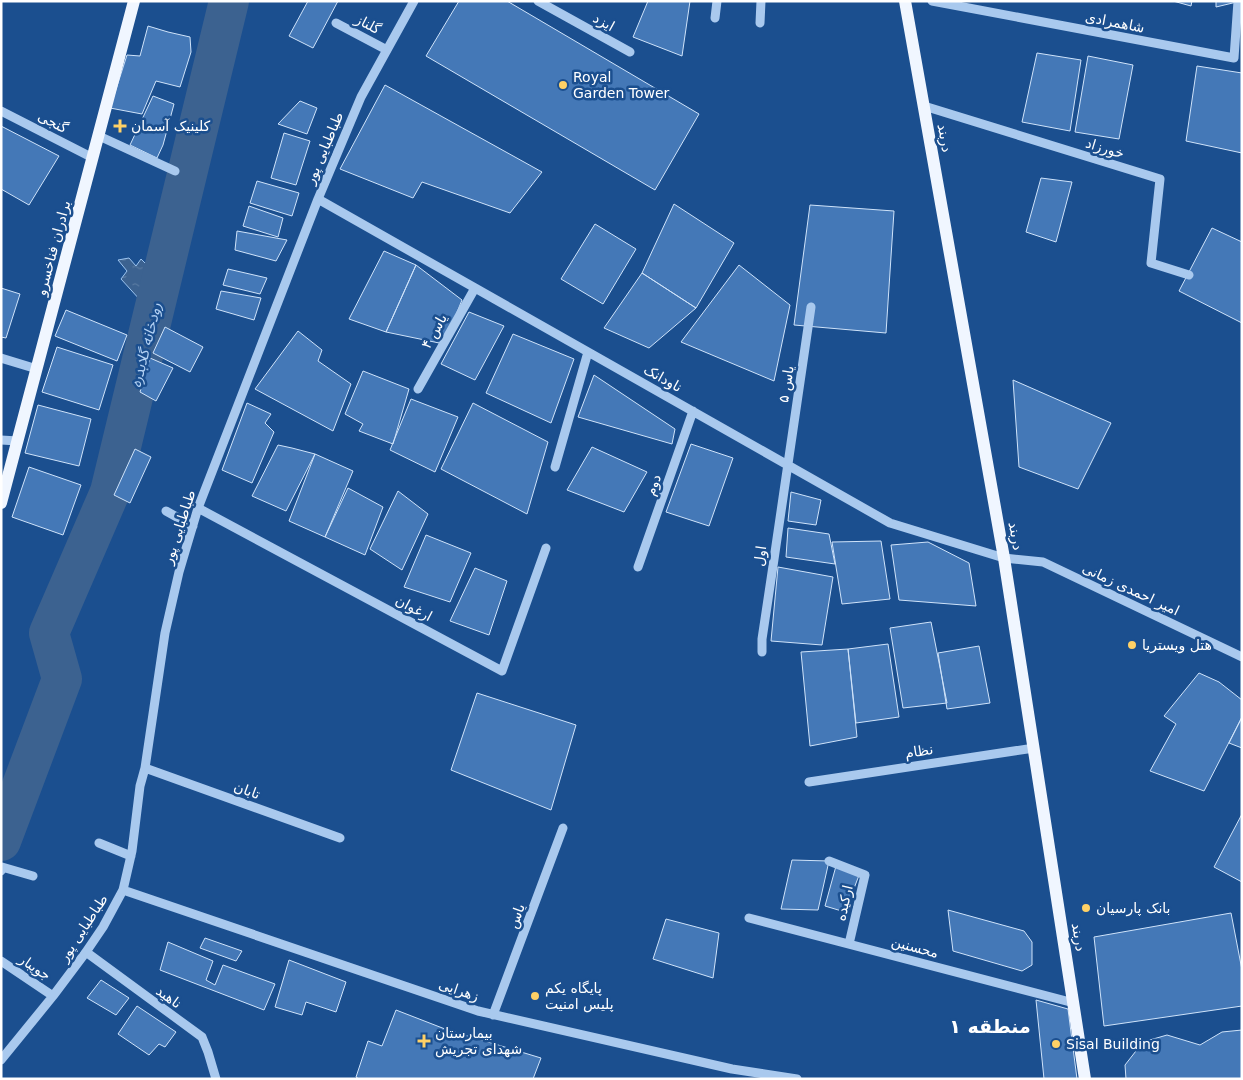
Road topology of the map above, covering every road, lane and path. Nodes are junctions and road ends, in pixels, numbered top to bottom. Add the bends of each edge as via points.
1 (134, 1) edge
2 (414, 1) edge
3 (538, 1) edge
4 (717, 1) edge
5 (761, 1) edge
6 (905, 1) edge
7 (932, 1) edge
8 (1238, 1) edge
9 (715, 18) dead end
10 (336, 22) dead end
11 (760, 23) dead end
12 (387, 50) junction
13 (630, 52) dead end
14 (1238, 56) edge
15 (924, 106) junction
16 (1, 111) edge
17 (99, 136) junction
18 (93, 158) junction
19 (175, 171) dead end
20 (318, 199) junction
21 (1189, 275) dead end
22 (475, 288) junction
23 (811, 307) dead end
24 (588, 352) junction
25 (1, 358) edge
26 (37, 369) junction
27 (418, 389) dead end
28 (693, 412) junction
29 (1, 440) edge
30 (18, 440) junction
31 (787, 464) junction
32 (554, 467) dead end
33 (1, 504) edge
34 (198, 508) junction
35 (166, 511) dead end
36 (193, 526) junction
37 (546, 548) dead end
38 (1004, 558) junction
39 (638, 567) dead end
40 (762, 652) dead end
41 (1242, 657) edge
42 (1034, 748) junction
43 (145, 768) junction
44 (809, 782) dead end
45 (563, 828) dead end
46 (340, 838) dead end
47 (99, 843) dead end
48 (131, 856) junction
49 (829, 862) dead end
50 (1, 872) edge
51 (33, 876) dead end
52 (123, 890) junction
53 (749, 918) dead end
54 (849, 944) junction
55 (86, 952) junction
56 (1, 961) edge
57 (53, 996) junction
58 (1074, 1003) junction
59 (494, 1015) junction
60 (1, 1060) edge
61 (216, 1079) edge
62 (797, 1079) edge
63 (1085, 1079) edge

1 - 17 main road, برادران فناخسرو
2 - 12 street, طباطبایی پور
3 - 13 street, ایزد
4 - 9 street
5 - 11 street
6 - 15 main road, دربند
7 - 14 street, شاهمرادی
8 - 14 street, شاهمرادی
10 - 12 street, گلناز
12 - 20 street, طباطبایی پور via 361,98
15 - 21 street, خورزاد via 1160,179 1151,263
15 - 38 main road, دربند
16 - 18 street, گنجی
17 - 18 main road, برادران فناخسرو
17 - 19 street
18 - 26 main road, برادران فناخسرو
20 - 22 street, ناودانک
20 - 34 street, طباطبایی پور
22 - 24 street, ناودانک
22 - 27 street, یاس ۴
23 - 31 street, یاس ۵
24 - 28 street, ناودانک
24 - 32 street
25 - 26 street
26 - 30 main road, برادران فناخسرو
28 - 31 street, ناودانک
28 - 39 street, دوم
29 - 30 street
30 - 33 main road, برادران فناخسرو
31 - 38 street, ناودانک via 890,522
31 - 40 street, اول
34 - 36 street, طباطبایی پور
34 - 37 street, ارغوان via 502,671
35 - 36 street
36 - 43 street, طباطبایی پور via 178,572 166,632
38 - 41 street, امیر احمدی زمانی via 1043,562
38 - 42 main road, دربند
42 - 44 street, نظام
42 - 58 main road, دربند
43 - 46 street, تابان
43 - 48 street, طباطبایی پور
45 - 59 street, یاس
47 - 48 street
48 - 52 street, طباطبایی پور
49 - 54 street, ارکیده via 865,875
50 - 51 street via 2,868
52 - 55 street, طباطبایی پور
52 - 59 street, زهرایی
53 - 54 street, محسنین
54 - 58 street, محسنین
55 - 57 street, طباطبایی پور
55 - 61 street, ناهید via 202,1038
56 - 57 street, جویبار
57 - 60 street, طباطبایی پور
58 - 63 main road, دربند
59 - 62 street, زهرایی via 732,1069

